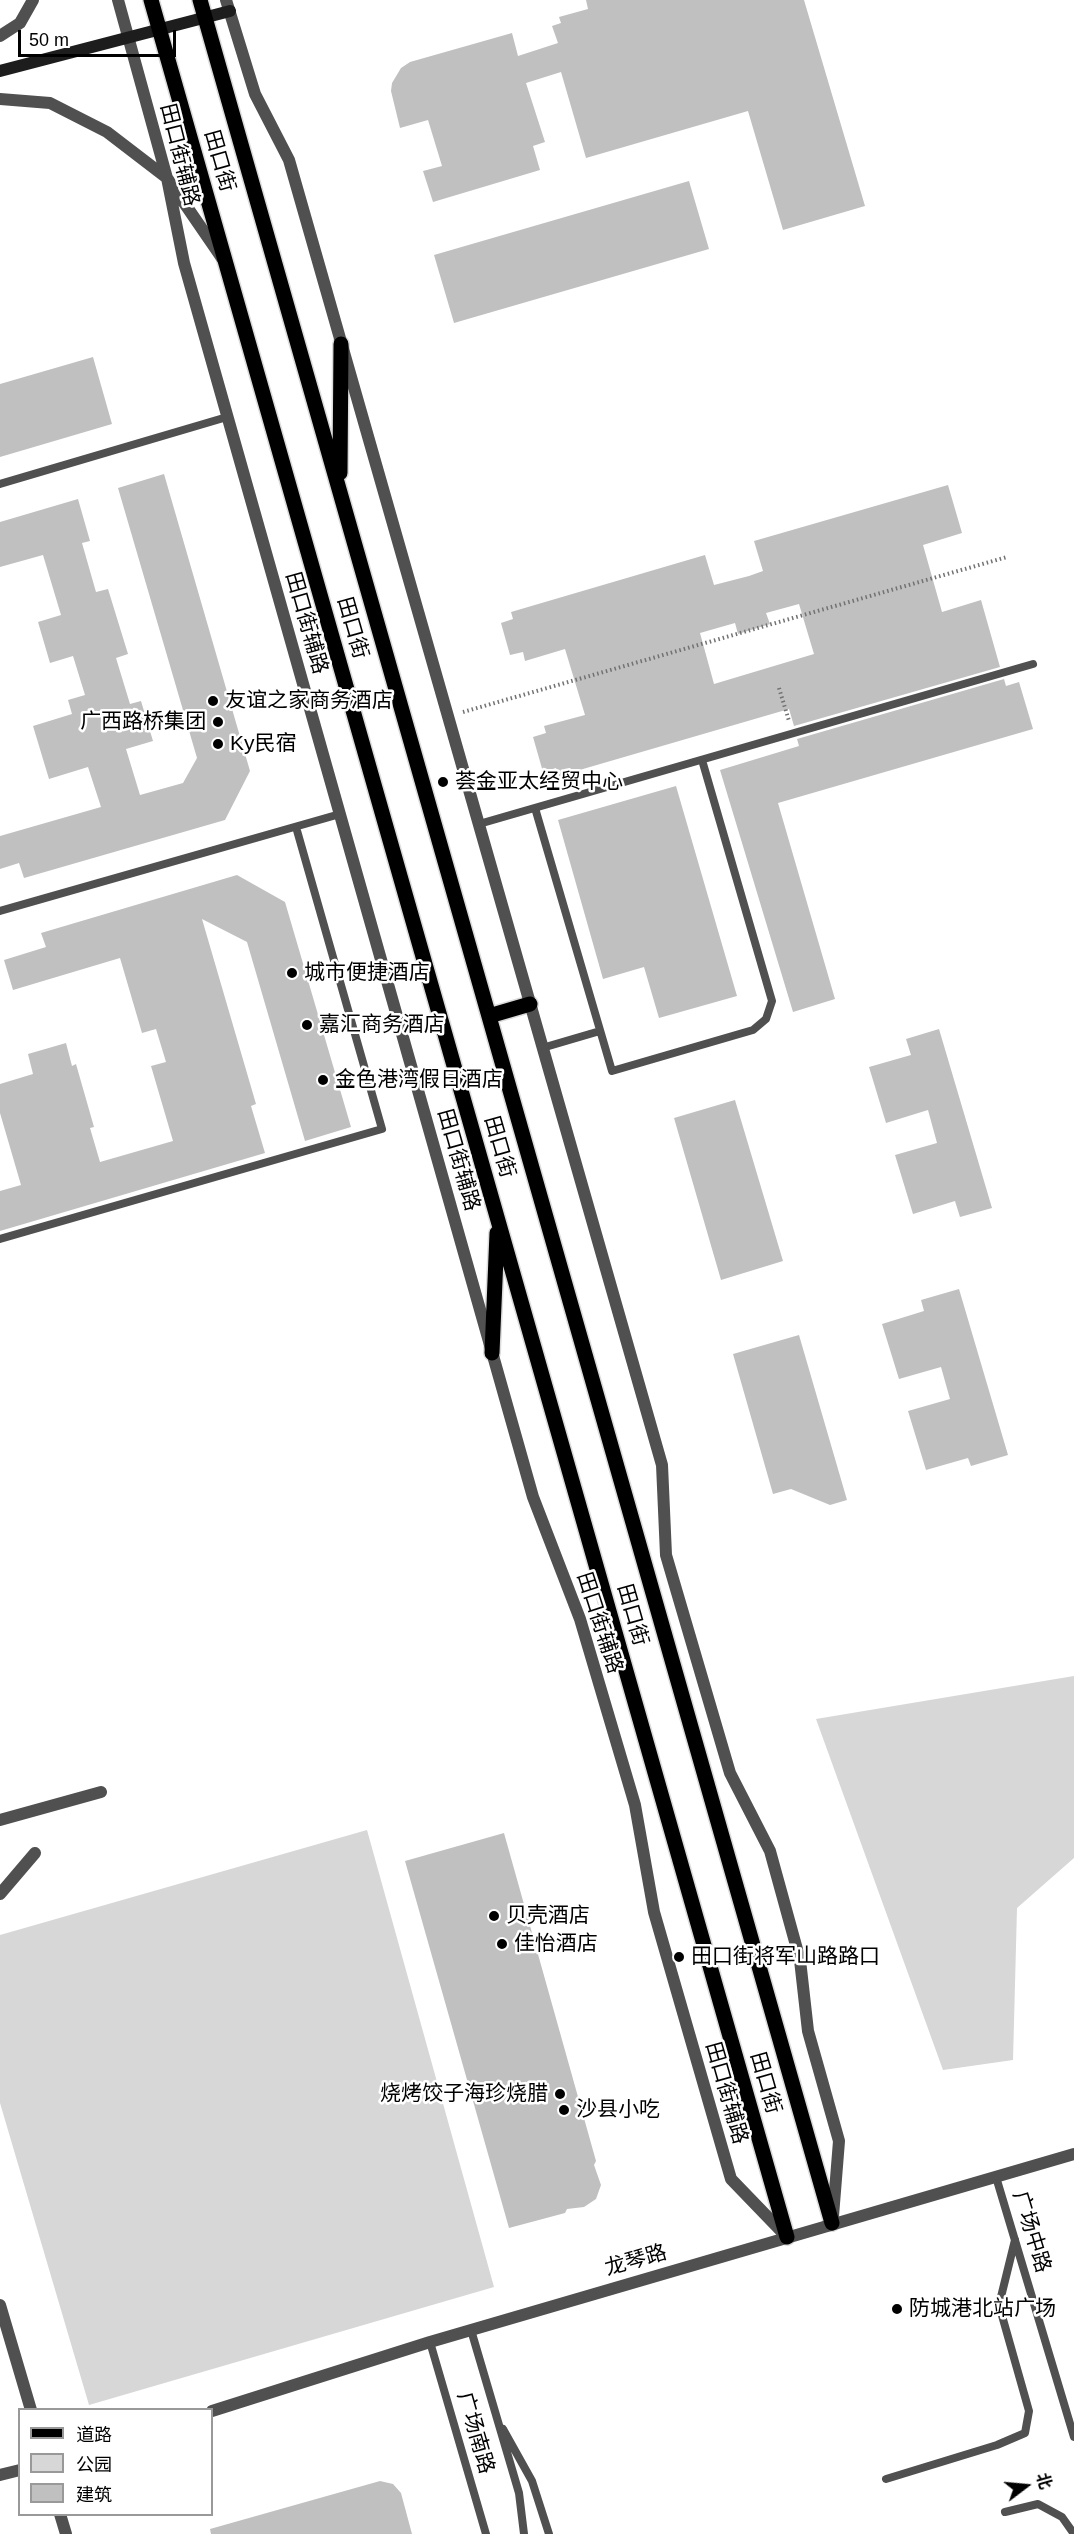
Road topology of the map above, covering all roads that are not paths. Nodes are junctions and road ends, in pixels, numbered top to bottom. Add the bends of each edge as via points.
1 (33, 0) edge
2 (118, 0) edge
3 (152, 0) edge
4 (200, 0) edge
5 (228, 6) edge
6 (205, 19) junction
7 (160, 31) junction
8 (0, 36) edge
9 (129, 38) junction
10 (0, 70) edge
11 (0, 99) edge
12 (167, 178) junction
13 (227, 267) junction
14 (341, 344) junction
15 (227, 417) junction
16 (0, 484) edge
17 (340, 491) junction
18 (1033, 664) dead end
19 (702, 760) junction
20 (535, 808) junction
21 (340, 814) junction
22 (478, 824) junction
23 (296, 827) junction
24 (0, 911) edge
25 (530, 1004) junction
26 (489, 1016) junction
27 (600, 1031) junction
28 (542, 1048) junction
29 (498, 1218) junction
30 (0, 1239) edge
31 (492, 1353) junction
32 (101, 1792) dead end
33 (0, 1820) edge
34 (35, 1853) dead end
35 (0, 1894) edge
36 (1074, 2154) edge
37 (996, 2176) junction
38 (832, 2223) junction
39 (787, 2237) junction
40 (1015, 2240) junction
41 (0, 2305) edge
42 (471, 2330) junction
43 (430, 2343) junction
44 (31, 2408) edge
45 (213, 2410) edge
46 (495, 2416) junction
47 (1074, 2437) edge
48 (18, 2470) edge
49 (0, 2475) edge
50 (886, 2479) dead end
51 (1005, 2512) dead end
52 (61, 2516) edge
53 (66, 2534) edge
54 (486, 2534) edge
55 (524, 2534) edge
56 (549, 2534) edge
57 (1074, 2534) edge

1 - 8 street via 20,23
2 - 9 street, 田口街辅路
3 - 7 main road, 田口街
4 - 6 main road, 田口街
5 - 6 main road
5 - 14 street via 255,94 289,160
6 - 7 main road
6 - 17 main road, 田口街
7 - 9 main road
7 - 13 main road, 田口街
9 - 10 main road
9 - 12 street, 田口街辅路
11 - 12 street via 50,103 107,132
12 - 13 street
12 - 15 street, 田口街辅路 via 184,263
13 - 29 main road, 田口街
14 - 17 main road
14 - 22 street
15 - 16 lane
15 - 21 street, 田口街辅路
17 - 26 main road, 田口街
18 - 19 lane
19 - 20 lane
19 - 27 lane via 772,1001 766,1018 753,1030 612,1071
20 - 22 lane
20 - 27 lane
21 - 23 lane
21 - 31 street, 田口街辅路
22 - 25 street
23 - 24 lane
23 - 30 lane via 382,1129
25 - 26 main road
25 - 28 street
26 - 38 main road, 田口街
27 - 28 lane
28 - 38 street via 662,1465 666,1555 730,1773 770,1851 800,1960 808,2031 839,2141
29 - 31 main road
29 - 39 main road, 田口街
31 - 39 street, 田口街辅路 via 533,1497 580,1619 635,1805 654,1912 731,2179
32 - 33 street
34 - 35 street
36 - 37 street, 龙琴路
37 - 38 street, 龙琴路
37 - 40 lane, 广场中路
38 - 39 street, 龙琴路
39 - 42 street, 龙琴路
40 - 47 lane, 广场中路
40 - 50 lane via 999,2305 1029,2411 1025,2433
41 - 44 street
42 - 43 street, 龙琴路
42 - 46 lane
43 - 45 street, 龙琴路
43 - 54 lane, 广场南路
46 - 55 lane via 519,2493
46 - 56 lane via 532,2481
48 - 49 street
51 - 57 lane via 1038,2504 1062,2517
52 - 53 street

